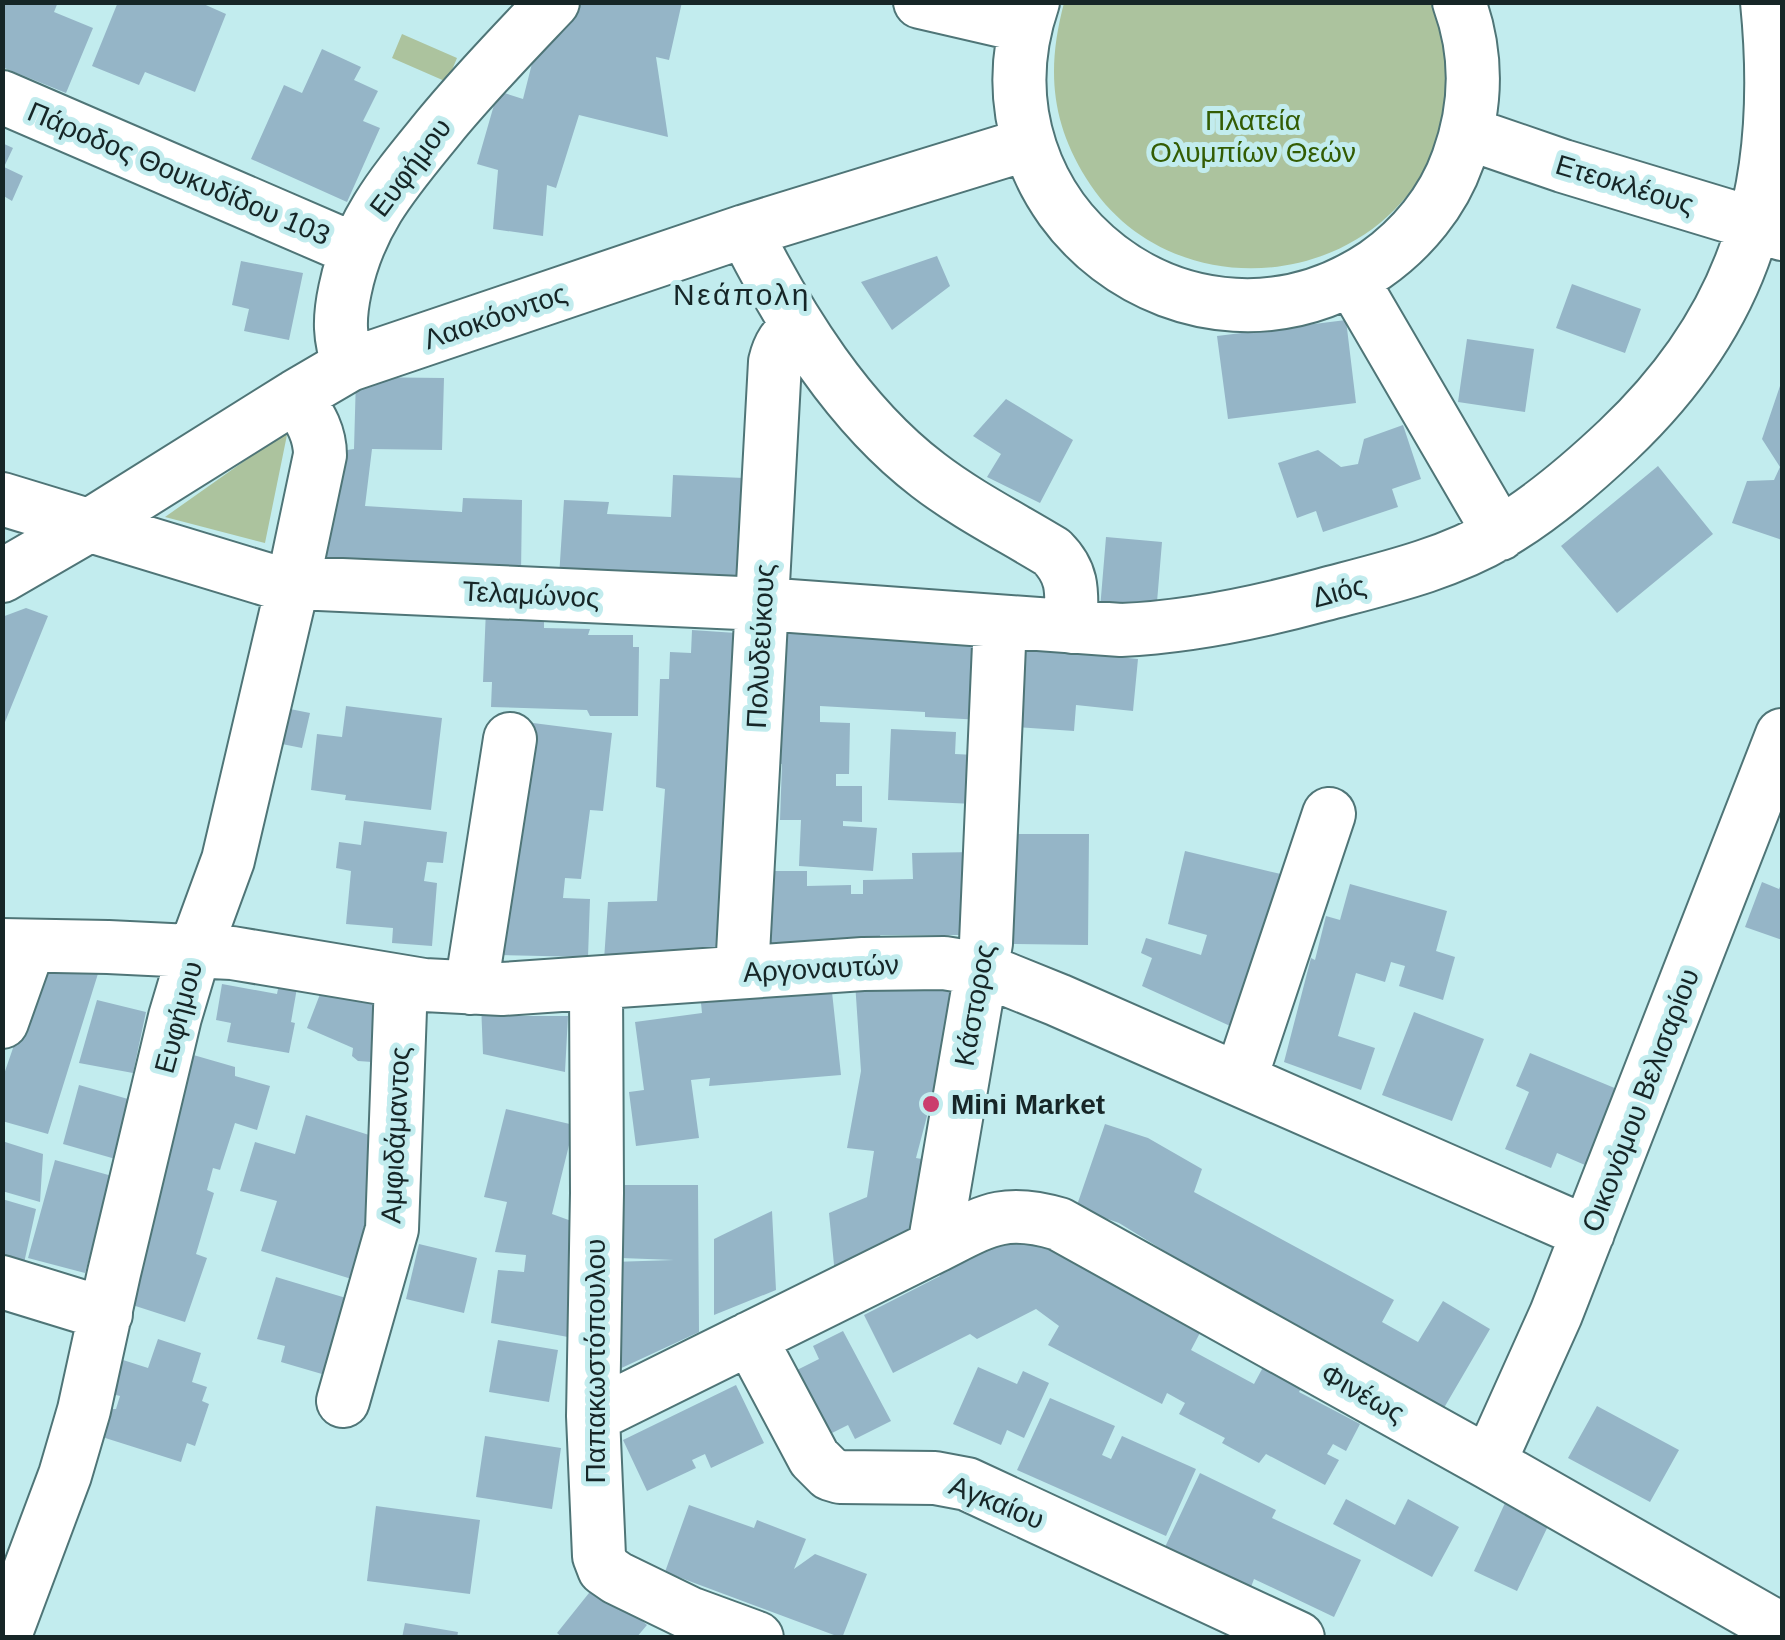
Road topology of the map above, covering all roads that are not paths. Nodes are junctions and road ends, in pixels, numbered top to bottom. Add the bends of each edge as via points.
1 (553, 2) edge
2 (920, 2) edge
3 (1459, 2) edge
4 (1768, 2) edge
5 (1029, 14) edge
6 (2, 97) edge
7 (1468, 133) junction
8 (1028, 144) junction
9 (1770, 229) edge
10 (744, 231) junction
11 (356, 250) junction
12 (1352, 280) junction
13 (798, 327) junction
14 (348, 365) junction
15 (296, 396) junction
16 (2, 499) edge
17 (90, 525) junction
18 (1500, 534) junction
19 (2, 576) edge
20 (294, 583) junction
21 (762, 604) junction
22 (1000, 622) junction
23 (1072, 627) junction
24 (1782, 735) edge
25 (510, 739) dead end
26 (1768, 812) edge
27 (1329, 814) dead end
28 (16, 945) edge
29 (195, 950) junction
30 (981, 969) junction
31 (742, 972) junction
32 (402, 982) junction
33 (596, 984) junction
34 (470, 988) junction
35 (2, 1022) edge
36 (1240, 1080) junction
37 (1588, 1233) junction
38 (934, 1247) junction
39 (2, 1282) edge
40 (106, 1314) junction
41 (750, 1338) junction
42 (343, 1401) dead end
43 (593, 1416) junction
44 (1489, 1463) junction
45 (1782, 1630) edge
46 (4, 1638) edge
47 (757, 1638) edge
48 (1298, 1638) edge

1 - 11 street, Ευφήμου via 406,166
2 - 5 street
3 - 7 street via 1473,64
4 - 9 street, Διός via 1774,112
5 - 8 street via 1018,86
6 - 11 street, Πάροδος Θουκυδίδου 103
7 - 9 street, Ετεοκλέους
7 - 12 street via 1425,219
8 - 10 street, Λαοκόοντος
8 - 12 street via 1068,222 1136,278 1176,295 1265,305
9 - 18 street, Διός via 1660,398 1572,482
10 - 13 street
10 - 14 street, Λαοκόοντος
11 - 14 street, Ευφήμου via 340,315
12 - 18 street
13 - 21 street, Πολυδεύκους via 784,339 775,362
13 - 23 street via 896,448 959,497 1062,561 1072,584
14 - 15 street, Λαοκόοντος
15 - 17 street, Λαοκόοντος
15 - 20 street, Ευφήμου via 315,426 320,454
16 - 17 street, Τελαμώνος
17 - 19 street, Λαοκόοντος
17 - 20 street, Τελαμώνος
18 - 23 street, Διός via 1412,570 1252,612 1150,628
20 - 21 street, Τελαμώνος
20 - 29 street, Ευφήμου via 228,860
21 - 22 street, Τελαμώνος
21 - 31 street, Πολυδεύκους
22 - 23 street, Τελαμώνος
22 - 30 street, Κάστορος
24 - 26 street, Οικονόμου Βελισαρίου
25 - 34 street
26 - 37 street, Οικονόμου Βελισαρίου
27 - 36 street
28 - 29 street, Αργοναυτών
28 - 35 street
29 - 32 street, Αργοναυτών
29 - 40 street, Ευφήμου
30 - 31 street, Αργοναυτών via 927,962
30 - 36 street, Αργοναυτών
30 - 38 street, Κάστορος
31 - 33 street, Αργοναυτών
32 - 34 street, Αργοναυτών
32 - 42 street, Αμφιδάμαντος via 392,1229
33 - 34 street, Αργοναυτών
33 - 43 street, Παπακωστόπουλου
36 - 37 street, Αργοναυτών
37 - 44 street, Οικονόμου Βελισαρίου
38 - 41 street
38 - 44 street, Φινέως via 1007,1216 1059,1224
39 - 40 street
40 - 46 street, Ευφήμου via 65,1475
41 - 43 street
41 - 48 street, Αγκαίου via 814,1458 830,1474 967,1484
43 - 47 street, Παπακωστόπουλου via 596,1538 604,1569
44 - 45 street, Φινέως

